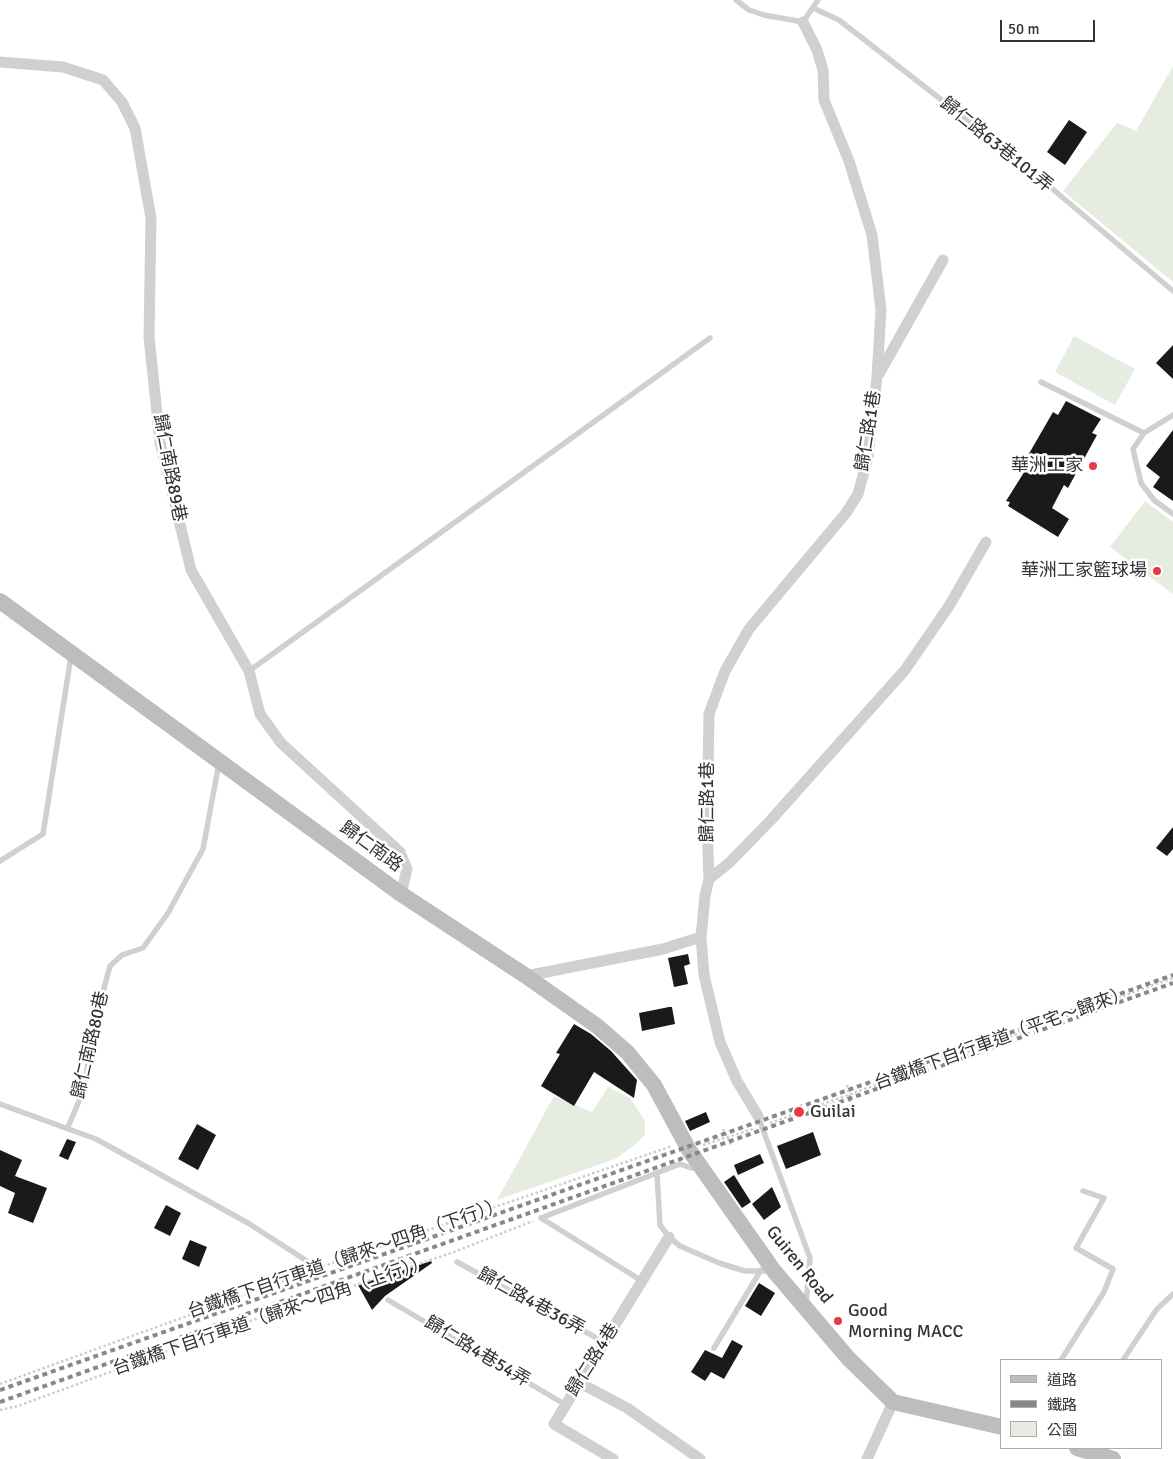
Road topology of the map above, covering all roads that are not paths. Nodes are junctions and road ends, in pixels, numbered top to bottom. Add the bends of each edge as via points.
1 (736, 0) edge
2 (818, 0) edge
3 (813, 8) junction
4 (803, 22) junction
5 (0, 62) edge
6 (943, 260) dead end
7 (1173, 291) edge
8 (710, 338) dead end
9 (877, 377) junction
10 (1041, 382) dead end
11 (1173, 415) edge
12 (1144, 433) junction
13 (1173, 514) edge
14 (986, 542) dead end
15 (0, 600) edge
16 (72, 652) junction
17 (249, 671) junction
18 (219, 761) junction
19 (0, 861) edge
20 (709, 879) junction
21 (401, 894) junction
22 (701, 937) junction
23 (526, 976) junction
24 (0, 1104) edge
25 (759, 1121) joint
26 (68, 1127) junction
27 (687, 1146) joint
28 (702, 1168) junction
29 (657, 1174) junction
30 (1083, 1191) dead end
31 (668, 1238) junction
32 (458, 1262) dead end
33 (310, 1263) dead end
34 (767, 1270) junction
35 (642, 1281) junction
36 (1173, 1294) edge
37 (388, 1300) dead end
38 (806, 1306) junction
39 (604, 1342) junction
40 (714, 1348) dead end
41 (1062, 1359) edge
42 (1124, 1359) edge
43 (580, 1383) junction
44 (893, 1402) junction
45 (566, 1405) junction
46 (1000, 1427) edge
47 (1080, 1449) edge
48 (695, 1458) edge
49 (613, 1459) edge
50 (867, 1459) edge
51 (1113, 1459) edge

1 - 4 lane via 749,10 764,15
2 - 3 lane
3 - 4 lane
3 - 7 lane, 歸仁路63巷101弄 via 839,20 1016,158
4 - 9 street, 歸仁路1巷 via 817,50 823,70 824,100 850,162 872,235 882,310
5 - 17 street, 歸仁南路89巷 via 63,67 102,80 122,102 135,128 151,218 149,337 160,442 191,570
6 - 9 street
8 - 17 lane
9 - 20 street, 歸仁路1巷 via 868,457 858,494 846,513 749,629 725,671 709,714
10 - 12 lane
11 - 12 lane
12 - 13 lane via 1133,449 1141,484 1154,500
14 - 20 street via 949,606 905,670 770,821
15 - 16 street, 歸仁南路
16 - 18 street, 歸仁南路
16 - 19 lane via 43,834
17 - 21 street, 歸仁南路89巷 via 260,714 281,742 400,852 407,869
18 - 21 street, 歸仁南路
18 - 26 lane, 歸仁南路80巷 via 203,848 168,913 143,948 122,955 110,966 90,1041 85,1087
20 - 22 street, 歸仁路1巷 via 704,896
21 - 23 street, 歸仁南路
22 - 23 street via 664,949
22 - 25 street, 歸仁路1巷 via 704,975 720,1042
23 - 27 street, 歸仁南路 via 597,1026 627,1052 654,1085
24 - 26 lane via 33,1118
25 - 38 lane, 歸仁路1巷 via 810,1258
26 - 33 lane via 170,1179
27 - 28 street, Guiren Road
28 - 29 lane via 680,1164
28 - 34 street, Guiren Road
29 - 31 lane via 660,1225
29 - 35 lane via 541,1218
30 - 41 lane via 1104,1198 1076,1248 1113,1268 1104,1292
31 - 34 lane via 719,1263 745,1271
31 - 35 street, 歸仁路4巷
32 - 39 lane, 歸仁路4巷36弄
34 - 38 street, Guiren Road
34 - 40 lane
35 - 39 street, 歸仁路4巷
36 - 42 lane via 1157,1309
37 - 45 lane, 歸仁路4巷54弄
38 - 44 street, Guiren Road via 848,1358
39 - 43 street, 歸仁路4巷
43 - 45 street, 歸仁路4巷
43 - 48 street via 627,1408
44 - 46 street
44 - 50 street
45 - 49 street, 歸仁路4巷 via 554,1424
47 - 51 street

